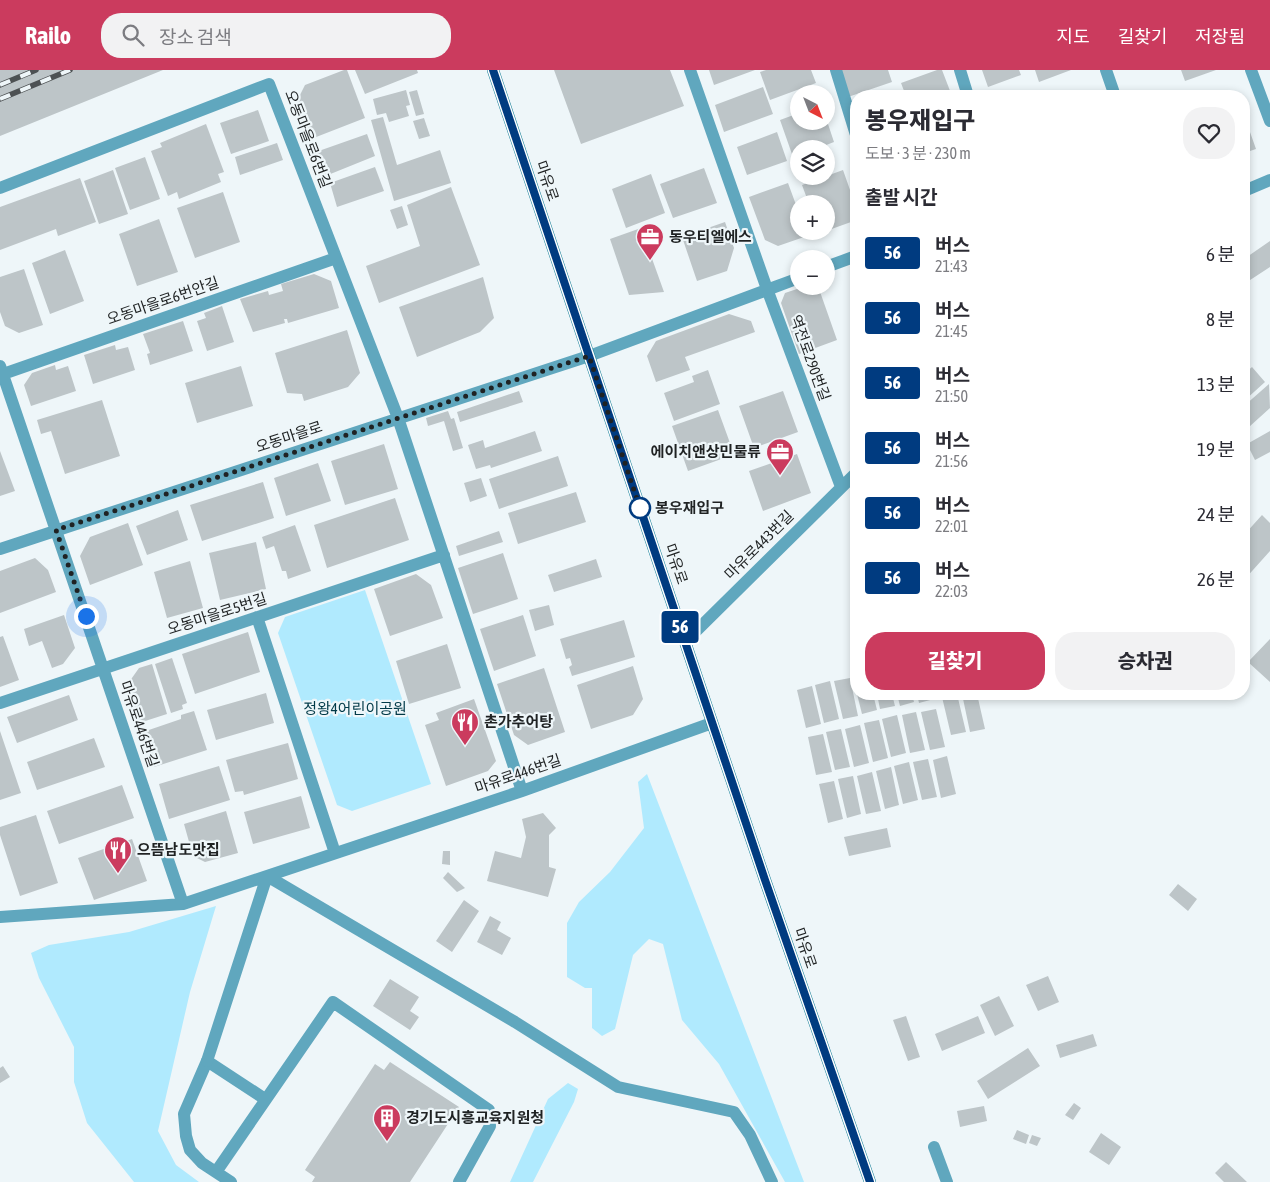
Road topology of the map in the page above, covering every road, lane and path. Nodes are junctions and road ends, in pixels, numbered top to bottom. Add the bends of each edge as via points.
1 (493, 70) edge
2 (690, 70) edge
3 (836, 70) edge
4 (960, 70) edge
5 (1106, 70) edge
6 (1251, 70) edge
7 (966, 90) edge
8 (1113, 90) edge
9 (850, 116) edge
10 (1270, 121) edge
11 (1270, 180) edge
12 (0, 188) edge
13 (1250, 188) edge
14 (336, 258) junction
15 (850, 258) edge
16 (835, 264) edge
17 (790, 281) edge
18 (767, 290) junction
19 (589, 356) junction
20 (1, 372) edge
21 (398, 418) junction
22 (850, 479) edge
23 (841, 487) junction
24 (56, 530) junction
25 (0, 549) edge
26 (444, 555) junction
27 (257, 617) junction
28 (685, 642) junction
29 (103, 668) junction
30 (0, 703) edge
31 (712, 722) junction
32 (522, 791) junction
33 (335, 853) junction
34 (267, 876) junction
35 (183, 904) junction
36 (0, 917) edge
37 (207, 1061) junction
38 (265, 1099) junction
39 (934, 1147) dead end
40 (216, 1172) junction
41 (232, 1182) edge
42 (459, 1182) edge
43 (772, 1182) edge
44 (870, 1182) edge
45 (947, 1182) edge

1 - 19 main road, 마유로
2 - 18 street, 역전로290번길
3 - 9 street
4 - 7 street
5 - 8 street
6 - 10 street
11 - 13 street
12 - 14 street, 오동마을로6번길 via 270,84
14 - 20 street, 오동마을로6번안길
14 - 21 street, 오동마을로6번길
15 - 16 street
17 - 18 street, 오동마을로
18 - 19 street, 오동마을로
18 - 23 street, 역전로290번길
19 - 21 street, 오동마을로
19 - 28 main road, 마유로
20 - 24 street, 마유로446번길
21 - 24 street, 오동마을로
21 - 26 street
22 - 23 street, 마유로443번길
23 - 28 street, 마유로443번길
24 - 25 street, 오동마을로
24 - 29 street, 마유로446번길
26 - 27 street, 오동마을로5번길
26 - 32 street
27 - 29 street, 오동마을로5번길
27 - 33 street
28 - 31 main road, 마유로
29 - 30 street, 오동마을로5번길
29 - 35 street, 마유로446번길
31 - 32 street, 마유로446번길
31 - 44 main road, 마유로
32 - 33 street, 마유로446번길
33 - 34 street, 마유로446번길
34 - 35 street, 마유로446번길
34 - 37 street
34 - 43 street via 618,1087 734,1112 750,1135
35 - 36 street, 마유로446번길
37 - 38 street
37 - 40 street via 184,1114 185,1129 190,1150
38 - 40 street
38 - 42 street via 333,1002 490,1110 490,1126
39 - 45 street
40 - 41 street

